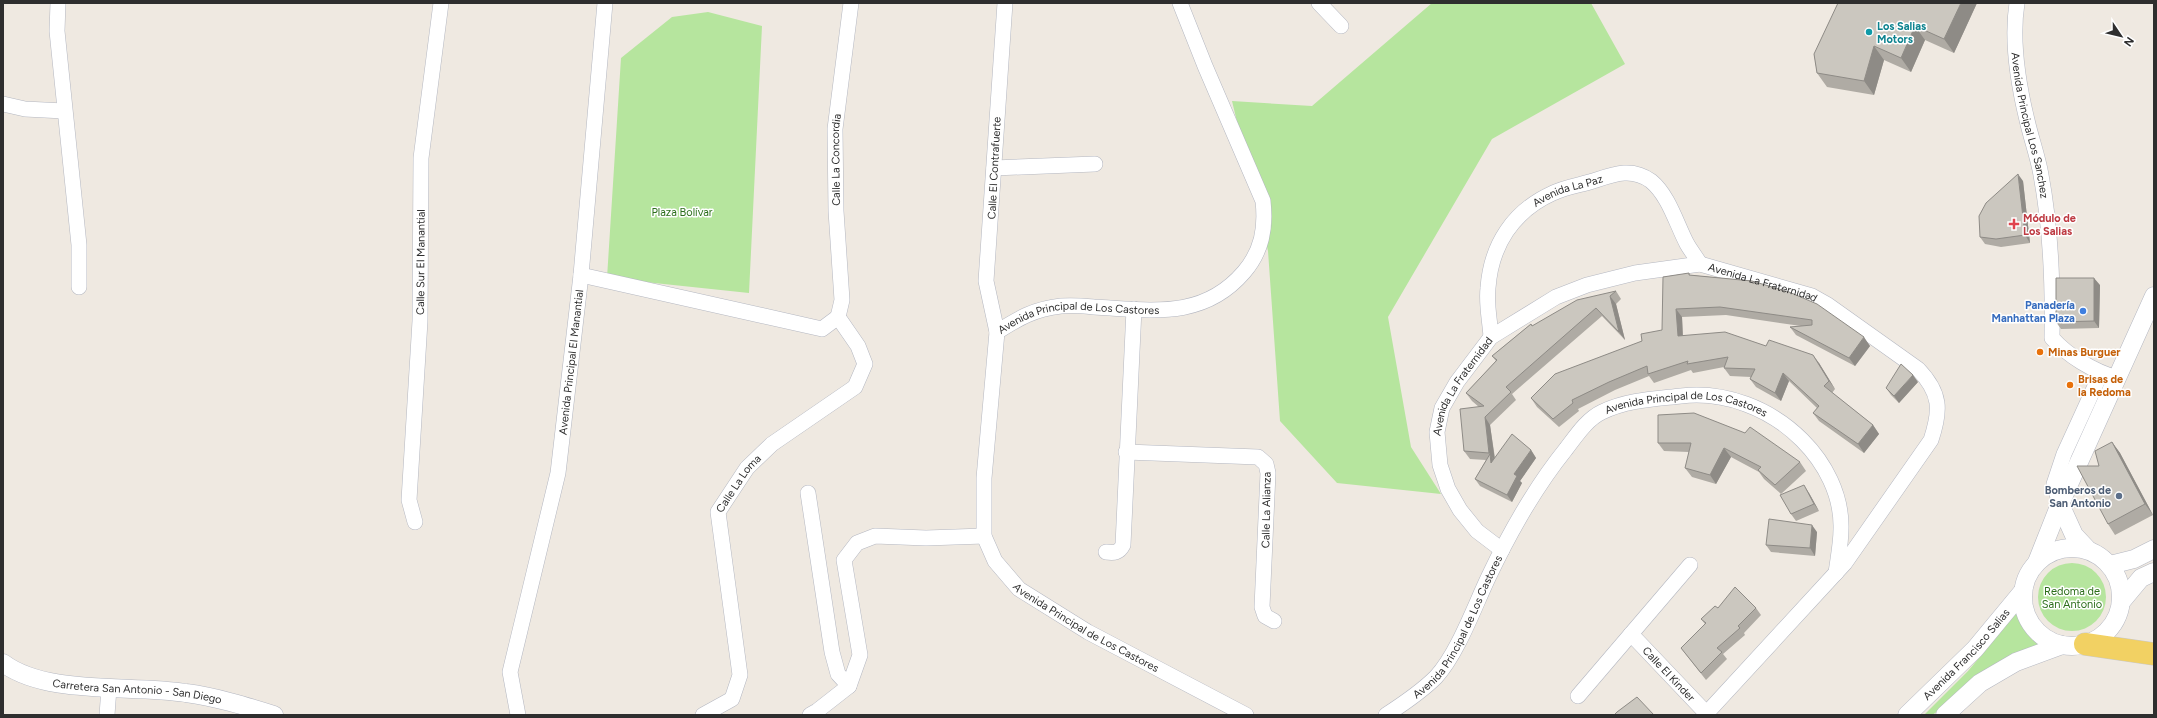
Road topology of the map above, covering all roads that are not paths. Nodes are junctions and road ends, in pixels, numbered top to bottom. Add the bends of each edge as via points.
1 (58, 3) edge
2 (441, 3) edge
3 (605, 3) edge
4 (852, 3) edge
5 (1005, 3) edge
6 (1180, 3) edge
7 (1319, 3) edge
8 (2017, 3) edge
9 (1341, 26) dead end
10 (3, 104) edge
11 (64, 111) junction
12 (1095, 164) dead end
13 (994, 168) junction
14 (1700, 264) junction
15 (581, 275) junction
16 (79, 287) dead end
17 (2154, 296) edge
18 (1134, 309) junction
19 (838, 317) junction
20 (997, 332) junction
21 (1491, 337) junction
22 (2109, 376) junction
23 (1126, 452) junction
24 (808, 493) dead end
25 (2060, 504) junction
26 (415, 522) dead end
27 (984, 536) junction
28 (2154, 549) edge
29 (1502, 550) junction
30 (2088, 550) junction
31 (1106, 552) dead end
32 (2037, 562) junction
33 (1690, 565) dead end
34 (2110, 565) junction
35 (1836, 573) junction
36 (2148, 575) edge
37 (2023, 592) junction
38 (2121, 602) junction
39 (1274, 621) dead end
40 (1631, 634) junction
41 (2085, 644) junction
42 (2062, 645) junction
43 (2154, 654) edge
44 (3, 663) edge
45 (849, 686) junction
46 (109, 688) junction
47 (1578, 696) dead end
48 (1706, 714) edge
49 (107, 715) edge
50 (274, 715) edge
51 (518, 715) edge
52 (703, 715) edge
53 (810, 715) edge
54 (1246, 715) edge
55 (1386, 715) edge
56 (1907, 715) edge
57 (1946, 715) edge

1 - 11 street via 57,31
2 - 26 street, Calle Sur El Manantial via 421,158 420,321 409,500
3 - 15 street, Avenida Principal El Manantial
4 - 19 street, Calle La Concordia via 835,129 836,211 842,300
5 - 13 street, Calle El Contrafuerte
6 - 18 street, Avenida Principal de Los Castores via 1263,201 1266,221 1254,260 1232,286 1195,306 1158,310
7 - 9 street
8 - 22 street, Avenida Principal Los Sanchez via 2017,68 2026,119 2041,175 2050,242 2052,338 2060,347
10 - 11 street via 25,109
11 - 16 street via 79,245
12 - 13 street
13 - 20 street, Calle El Contrafuerte via 986,281
14 - 21 street, Avenida La Fraternidad via 1635,274 1587,285 1556,297
14 - 21 street, Avenida La Paz via 1662,193 1638,174 1623,172 1553,193 1528,208 1512,222 1500,240 1492,262 1488,289
14 - 35 street, Avenida La Fraternidad via 1812,296 1918,369 1930,382 1937,399 1937,421 1931,440
15 - 19 street via 822,329
15 - 51 street, Avenida Principal El Manantial via 558,473 510,672
17 - 22 street
18 - 20 street, Avenida Principal de Los Castores via 1063,306 1043,309 1023,315
18 - 23 street
19 - 52 street, Calle La Loma via 858,346 864,364 855,386 772,444 747,468 718,512 740,675 732,699
20 - 27 street, Avenida Principal de Los Castores via 984,478
21 - 29 street, Avenida La Fraternidad via 1457,382 1442,408 1437,432 1440,465 1448,489 1477,531
22 - 25 street
23 - 31 street via 1123,545 1121,550 1115,553
23 - 39 street, Calle La Alianza via 1258,458 1266,464 1268,473 1262,607 1265,616
24 - 45 street via 832,652 838,674
25 - 30 street via 2074,535
25 - 32 street
27 - 45 street via 875,536 857,543 844,560 860,654
27 - 54 street, Avenida Principal de Los Castores via 995,561 1019,589 1088,632
28 - 34 street via 2134,559
29 - 35 street, Avenida Principal de Los Castores via 1556,462 1580,430 1600,413 1625,402 1700,394 1729,398 1770,415 1793,430 1812,450 1824,466 1838,503 1841,528
29 - 55 street, Avenida Principal de Los Castores via 1456,646 1436,676 1409,700
30 - 32 street via 2070,548 2052,552
30 - 34 street
32 - 37 street via 2028,576
33 - 40 street
34 - 38 street via 2119,582
35 - 48 street
36 - 38 street
37 - 42 street via 2024,606 2037,632
37 - 56 street, Avenida Francisco Salias via 1975,649
38 - 41 street via 2115,620 2102,635
40 - 47 street
40 - 48 street, Calle El Kinder
41 - 42 street
41 - 43 main road
42 - 57 street via 2016,662 1980,683
44 - 46 street, Carretera San Antonio - San Diego via 16,673 61,684
45 - 53 street
46 - 49 street
46 - 50 street, Carretera San Antonio - San Diego via 140,688 186,693

